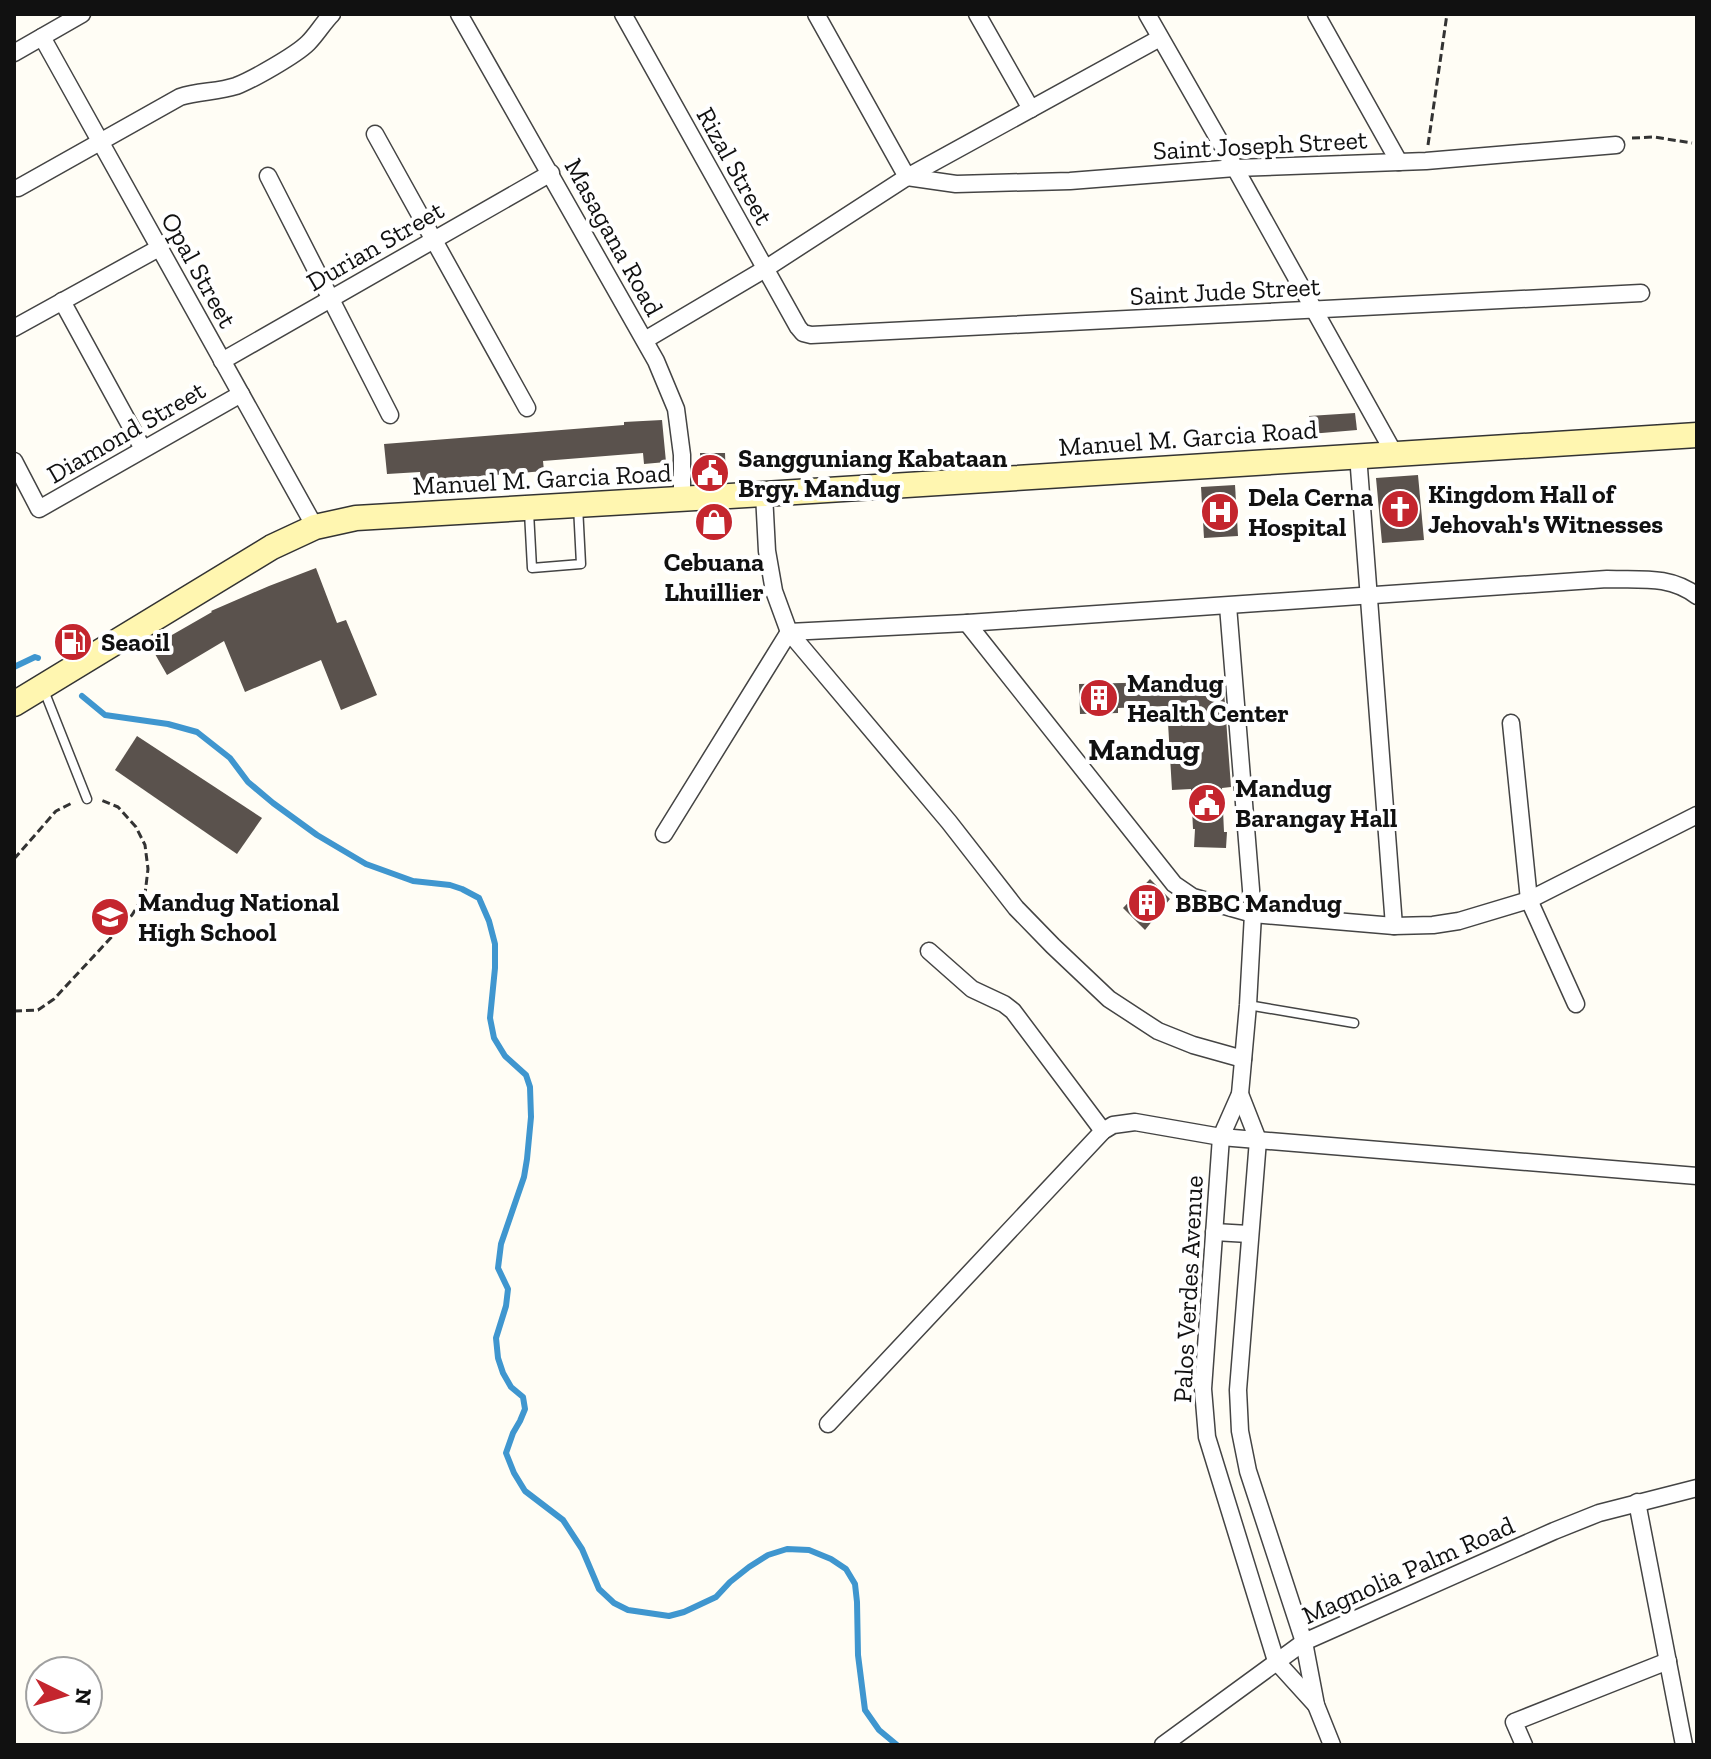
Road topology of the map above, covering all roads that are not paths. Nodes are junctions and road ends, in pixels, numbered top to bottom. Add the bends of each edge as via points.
1 (82, 14) edge
2 (332, 14) edge
3 (459, 14) edge
4 (623, 14) edge
5 (816, 14) edge
6 (977, 14) edge
7 (1147, 14) edge
8 (1316, 14) edge
9 (42, 37) junction
10 (1160, 38) junction
11 (14, 53) edge
12 (1031, 109) junction
13 (375, 134) dead end
14 (100, 142) junction
15 (1616, 145) road end
16 (1399, 162) junction
17 (1235, 168) junction
18 (551, 173) junction
19 (268, 176) dead end
20 (907, 177) junction
21 (18, 188) dead end
22 (434, 240) junction
23 (159, 248) junction
24 (765, 269) junction
25 (1641, 293) dead end
26 (331, 299) junction
27 (62, 301) junction
28 (1314, 310) junction
29 (14, 328) edge
30 (811, 335) joint
31 (645, 340) junction
32 (222, 361) junction
33 (241, 394) junction
34 (527, 408) dead end
35 (390, 415) dead end
36 (1697, 435) edge
37 (143, 449) junction
38 (1394, 453) junction
39 (1358, 455) junction
40 (14, 461) edge
41 (764, 494) junction
42 (682, 499) junction
43 (578, 505) junction
44 (528, 508) junction
45 (315, 527) junction
46 (1369, 596) junction
47 (1697, 596) edge
48 (1228, 606) junction
49 (967, 623) junction
50 (789, 632) junction
51 (43, 688) junction
52 (14, 704) edge
53 (1511, 723) dead end
54 (87, 799) road end
55 (1697, 815) edge
56 (664, 834) dead end
57 (1529, 900) junction
58 (1253, 914) junction
59 (1394, 926) junction
60 (929, 951) dead end
61 (1576, 1004) dead end
62 (1248, 1005) junction
63 (1354, 1023) dead end
64 (1243, 1059) junction
65 (1240, 1094) junction
66 (1103, 1131) junction
67 (1221, 1137) junction
68 (1258, 1140) junction
69 (1697, 1176) edge
70 (1214, 1232) junction
71 (1249, 1234) junction
72 (828, 1424) dead end
73 (1697, 1488) edge
74 (1637, 1502) junction
75 (1304, 1642) junction
76 (1276, 1661) junction
77 (1668, 1661) junction
78 (1316, 1705) junction
79 (1163, 1745) edge
80 (1332, 1745) edge
81 (1524, 1745) edge
82 (1684, 1745) edge

1 - 9 street
2 - 14 street via 298,51 247,81 180,97
3 - 18 street, Masagana Road
4 - 24 street, Rizal Street
5 - 20 street
6 - 12 street
7 - 10 street
8 - 16 street
9 - 11 street
9 - 14 street, Opal Street
10 - 12 street
10 - 17 street
12 - 20 street
13 - 22 street
14 - 21 street
14 - 23 street, Opal Street
15 - 16 street, Saint Joseph Street
16 - 17 street, Saint Joseph Street
17 - 20 street, Saint Joseph Street via 1012,183 956,184
17 - 28 street
18 - 22 street, Durian Street
18 - 31 street, Masagana Road
19 - 26 street
20 - 24 street
22 - 26 street, Durian Street
22 - 34 street
23 - 27 street
23 - 32 street, Opal Street
24 - 30 street, Rizal Street via 798,327
24 - 31 street
25 - 28 street, Saint Jude Street
26 - 32 street, Durian Street
26 - 35 street
27 - 29 street
27 - 37 street
28 - 30 street, Saint Jude Street
28 - 38 street
31 - 42 street, Masagana Road via 676,409
32 - 33 street, Opal Street
33 - 37 street, Diamond Street
33 - 45 street, Opal Street
36 - 38 main road, Manuel M. Garcia Road
37 - 40 street, Diamond Street via 39,509
38 - 39 main road, Manuel M. Garcia Road
39 - 41 main road, Manuel M. Garcia Road
39 - 46 street
41 - 42 main road, Manuel M. Garcia Road
41 - 50 street via 774,591
42 - 43 main road, Manuel M. Garcia Road
43 - 44 main road, Manuel M. Garcia Road
43 - 44 lane via 581,564 532,568
44 - 45 main road, Manuel M. Garcia Road via 356,518
45 - 51 main road, Manuel M. Garcia Road via 249,561
46 - 47 street via 1607,579 1660,580 1684,586
46 - 48 street
46 - 59 street
48 - 49 street
48 - 58 street, Palos Verdes Avenue
49 - 50 street
49 - 58 street via 1174,884 1193,897
50 - 56 street
50 - 64 street via 1016,908 1109,999 1158,1031
51 - 52 main road, Manuel M. Garcia Road
51 - 54 lane
53 - 57 street
55 - 57 street
57 - 59 street via 1459,921
57 - 61 street
58 - 59 street
58 - 62 street, Palos Verdes Avenue
60 - 66 street via 972,989 1013,1011
62 - 63 lane
62 - 64 street, Palos Verdes Avenue
64 - 65 street, Palos Verdes Avenue
65 - 67 street, Palos Verdes Avenue
65 - 68 street, Palos Verdes Avenue
66 - 67 street via 1135,1122
66 - 72 street
67 - 68 street
67 - 70 street, Palos Verdes Avenue
68 - 69 street
68 - 71 street, Palos Verdes Avenue
70 - 71 street
70 - 76 street, Palos Verdes Avenue via 1203,1389 1207,1437
71 - 75 street, Palos Verdes Avenue via 1240,1431
73 - 74 street, Magnolia Palm Road
74 - 75 street, Magnolia Palm Road via 1554,1531
74 - 77 street
75 - 76 street, Magnolia Palm Road
75 - 78 street, Palos Verdes Avenue
76 - 78 street, Palos Verdes Avenue
76 - 79 street, Magnolia Palm Road
77 - 81 street via 1514,1722
77 - 82 street
78 - 80 street, Palos Verdes Avenue

